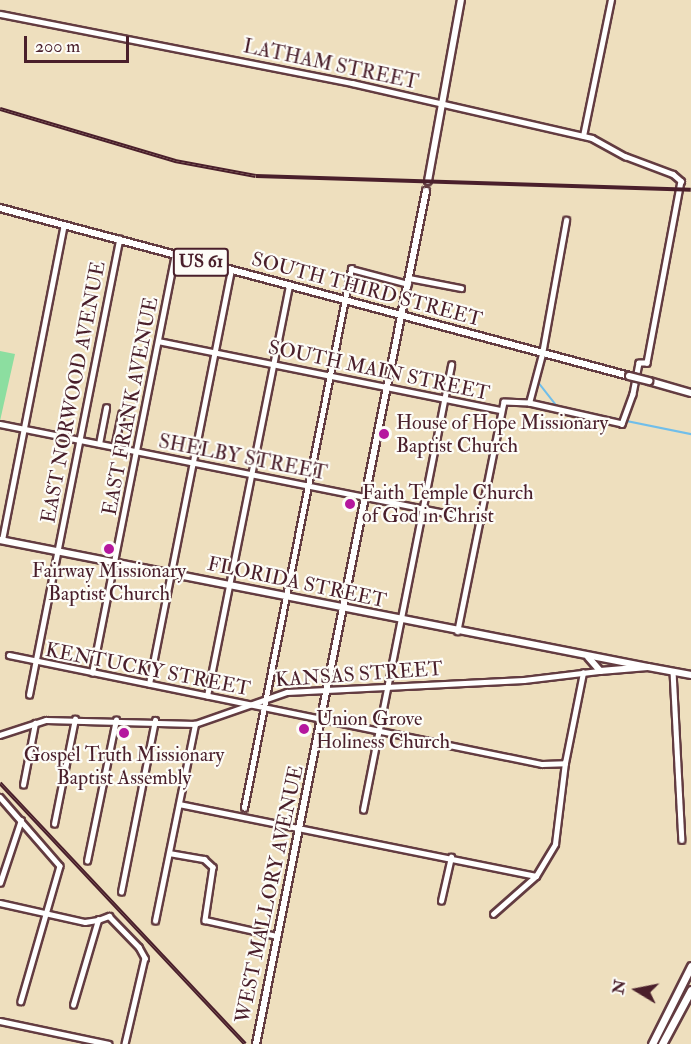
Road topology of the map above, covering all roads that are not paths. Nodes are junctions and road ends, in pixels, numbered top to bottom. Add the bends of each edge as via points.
1 (461, 0) edge
2 (611, 0) edge
3 (0, 14) edge
4 (442, 104) junction
5 (583, 136) junction
6 (428, 182) dead end
7 (426, 191) dead end
8 (0, 208) edge
9 (566, 220) dead end
10 (64, 225) junction
11 (119, 239) junction
12 (175, 255) junction
13 (231, 270) junction
14 (408, 281) junction
15 (289, 285) junction
16 (461, 288) dead end
17 (345, 299) junction
18 (401, 316) junction
19 (158, 341) junction
20 (216, 352) junction
21 (542, 354) junction
22 (647, 363) joint
23 (273, 364) junction
24 (451, 365) dead end
25 (329, 376) junction
26 (387, 388) junction
27 (691, 393) edge
28 (444, 399) junction
29 (529, 403) junction
30 (106, 408) dead end
31 (501, 410) junction
32 (121, 414) dead end
33 (0, 424) edge
34 (24, 429) junction
35 (79, 441) junction
36 (99, 444) junction
37 (114, 447) junction
38 (136, 452) junction
39 (194, 463) junction
40 (250, 474) junction
41 (308, 485) junction
42 (366, 496) junction
43 (423, 508) junction
44 (481, 520) junction
45 (1, 540) edge
46 (57, 551) junction
47 (115, 562) junction
48 (171, 573) junction
49 (229, 586) junction
50 (285, 596) junction
51 (343, 609) junction
52 (401, 620) junction
53 (458, 632) junction
54 (9, 656) dead end
55 (587, 657) junction
56 (36, 662) junction
57 (648, 667) junction
58 (600, 671) junction
59 (673, 671) junction
60 (92, 673) junction
61 (583, 673) junction
62 (691, 675) edge
63 (149, 684) junction
64 (387, 689) junction
65 (327, 692) junction
66 (29, 695) dead end
67 (207, 696) junction
68 (266, 697) junction
69 (249, 704) junction
70 (265, 707) junction
71 (75, 719) junction
72 (321, 719) junction
73 (116, 720) junction
74 (155, 720) junction
75 (35, 723) junction
76 (195, 724) junction
77 (379, 730) junction
78 (0, 735) edge
79 (565, 763) junction
80 (23, 785) dead end
81 (0, 797) edge
82 (179, 804) junction
83 (244, 808) dead end
84 (363, 810) dead end
85 (21, 820) junction
86 (54, 824) dead end
87 (300, 828) junction
88 (682, 840) dead end
89 (170, 853) junction
90 (451, 857) junction
91 (87, 861) dead end
92 (536, 876) junction
93 (0, 883) edge
94 (121, 892) dead end
95 (441, 901) dead end
96 (0, 903) edge
97 (46, 912) junction
98 (493, 914) dead end
99 (98, 920) junction
100 (155, 921) dead end
101 (277, 936) junction
102 (691, 966) edge
103 (691, 990) edge
104 (21, 1001) dead end
105 (73, 1005) dead end
106 (0, 1021) edge
107 (109, 1044) edge
108 (126, 1044) edge
109 (256, 1044) edge
110 (652, 1044) edge
111 (662, 1044) edge

1 - 4 main road
2 - 5 street
3 - 4 street, LATHAM STREET
4 - 5 street, LATHAM STREET
4 - 6 main road
5 - 22 street, LATHAM STREET via 681,181
7 - 14 main road, WEST MALLORY AVENUE
8 - 10 main road, SOUTH THIRD STREET / US 61
9 - 21 street
10 - 11 main road, SOUTH THIRD STREET / US 61
10 - 34 street
11 - 12 main road, SOUTH THIRD STREET / US 61
11 - 35 street, EAST NORWOOD AVENUE
12 - 13 main road, SOUTH THIRD STREET / US 61
12 - 19 street, EAST FRANK AVENUE
13 - 15 main road, SOUTH THIRD STREET / US 61
13 - 20 street
14 - 16 street
14 - 17 street via 351,269
14 - 18 main road, WEST MALLORY AVENUE
15 - 17 main road, SOUTH THIRD STREET / US 61
15 - 23 street
17 - 18 main road, SOUTH THIRD STREET / US 61
17 - 25 street
18 - 21 main road, SOUTH THIRD STREET / US 61
18 - 26 main road, WEST MALLORY AVENUE
19 - 20 street, SOUTH MAIN STREET
19 - 38 street, EAST FRANK AVENUE
20 - 23 street, SOUTH MAIN STREET
20 - 39 street
21 - 27 main road, SOUTH THIRD STREET / US 61, bridge
21 - 29 street
22 - 29 street, SOUTH MAIN STREET via 639,363 625,417 617,426
23 - 25 street, SOUTH MAIN STREET
23 - 40 street
24 - 28 street
25 - 26 street, SOUTH MAIN STREET
25 - 41 street
26 - 28 street, SOUTH MAIN STREET
26 - 42 main road, WEST MALLORY AVENUE
28 - 31 street, SOUTH MAIN STREET
28 - 43 street
29 - 31 street, SOUTH MAIN STREET via 507,400
30 - 36 street
31 - 44 street
32 - 37 street
33 - 34 street, SHELBY STREET
34 - 35 street, SHELBY STREET
34 - 45 street
35 - 36 street, SHELBY STREET
35 - 46 street, EAST NORWOOD AVENUE
36 - 37 street, SHELBY STREET
37 - 38 street, SHELBY STREET
38 - 39 street, SHELBY STREET
38 - 47 street, EAST FRANK AVENUE
39 - 40 street, SHELBY STREET
39 - 48 street
40 - 41 street, SHELBY STREET
40 - 49 street
41 - 42 street, SHELBY STREET
41 - 50 street
42 - 43 street, SHELBY STREET
42 - 51 main road, WEST MALLORY AVENUE
43 - 44 street, SHELBY STREET
43 - 52 street
44 - 53 street
45 - 46 main road, FLORIDA STREET
46 - 47 main road, FLORIDA STREET
46 - 56 street, EAST NORWOOD AVENUE
47 - 48 main road, FLORIDA STREET
47 - 60 street, EAST FRANK AVENUE
48 - 49 main road, FLORIDA STREET
48 - 63 street
49 - 50 main road, FLORIDA STREET
49 - 67 street
50 - 51 main road, FLORIDA STREET
50 - 68 street
51 - 52 main road, FLORIDA STREET
51 - 65 main road, WEST MALLORY AVENUE
52 - 53 main road, FLORIDA STREET
52 - 64 street
53 - 55 main road, FLORIDA STREET
54 - 56 street, KENTUCKY STREET
55 - 57 main road, FLORIDA STREET
55 - 58 main road
56 - 60 street, KENTUCKY STREET
56 - 66 street, EAST NORWOOD AVENUE
57 - 58 main road, KANSAS STREET
57 - 59 main road, KANSAS STREET
58 - 61 street, KANSAS STREET
59 - 62 main road, KANSAS STREET
59 - 88 street
60 - 63 street, KENTUCKY STREET
61 - 64 street, KANSAS STREET
61 - 79 street
63 - 67 street, KENTUCKY STREET
64 - 65 street, KANSAS STREET
64 - 77 street
65 - 68 street, KANSAS STREET
65 - 72 main road, WEST MALLORY AVENUE
67 - 69 street, KENTUCKY STREET
68 - 69 street, KANSAS STREET
68 - 70 street
69 - 70 street, KENTUCKY STREET
69 - 76 street, KANSAS STREET via 222,718
70 - 72 street, KENTUCKY STREET
70 - 83 street
71 - 73 street, KANSAS STREET
71 - 75 street, KANSAS STREET
71 - 86 street
72 - 77 street, KENTUCKY STREET
72 - 87 main road, WEST MALLORY AVENUE
73 - 74 street, KANSAS STREET
73 - 91 street
74 - 76 street, KANSAS STREET
74 - 94 street
75 - 78 street, KANSAS STREET
75 - 80 street
76 - 82 street
77 - 79 street, KENTUCKY STREET via 542,764
77 - 84 street
79 - 92 street via 555,844
81 - 85 street
82 - 87 street
82 - 89 street
85 - 93 street
85 - 97 street via 60,866
87 - 90 street
87 - 101 main road, WEST MALLORY AVENUE
89 - 100 street
89 - 101 street via 204,860 213,867 205,920
90 - 92 street
90 - 95 street
92 - 98 street
96 - 97 street
97 - 99 street via 85,922
97 - 104 street
99 - 105 street
99 - 108 street via 104,915 139,947 145,958
101 - 109 main road, WEST MALLORY AVENUE
102 - 110 highway
103 - 111 highway
106 - 107 street

